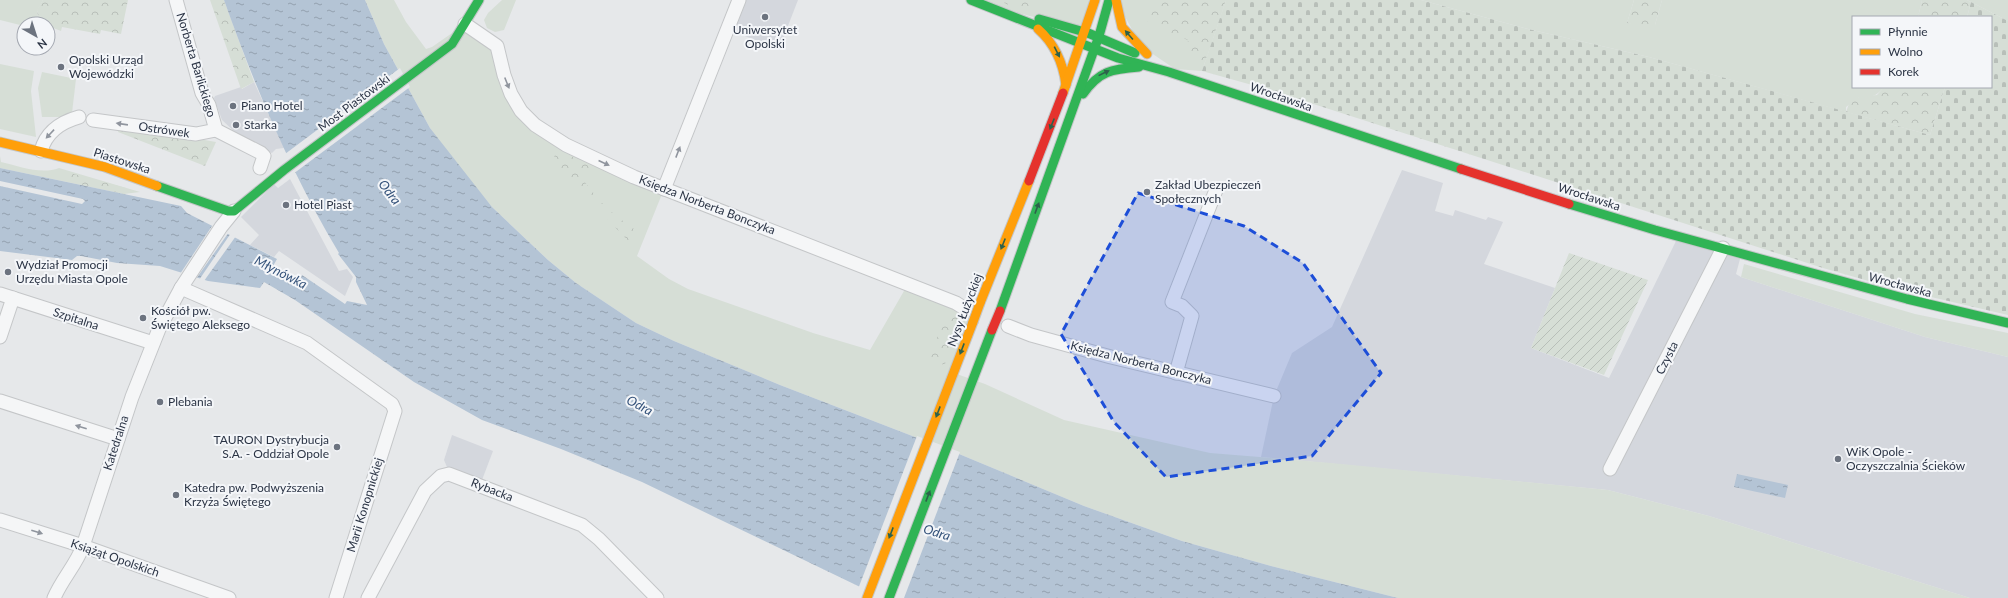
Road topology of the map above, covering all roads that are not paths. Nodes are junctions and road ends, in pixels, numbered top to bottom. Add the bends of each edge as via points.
1 (176, 0) edge
2 (479, 0) edge
3 (739, 0) edge
4 (971, 0) edge
5 (1095, 0) edge
6 (1109, 0) edge
7 (1116, 0) edge
8 (1006, 12) junction
9 (465, 24) junction
10 (1033, 24) junction
11 (1084, 31) junction
12 (1099, 36) junction
13 (1080, 44) junction
14 (1094, 50) junction
15 (1152, 64) junction
16 (1066, 87) junction
17 (1071, 113) junction
18 (79, 117) dead end
19 (94, 120) dead end
20 (216, 130) junction
21 (0, 142) edge
22 (41, 151) junction
23 (260, 168) dead end
24 (664, 189) junction
25 (1216, 190) dead end
26 (234, 211) junction
27 (1723, 248) junction
28 (182, 288) junction
29 (0, 294) edge
30 (13, 298) junction
31 (967, 310) dead end
32 (2008, 323) edge
33 (1008, 326) dead end
34 (0, 337) edge
35 (153, 343) junction
36 (1176, 373) junction
37 (1274, 396) dead end
38 (0, 401) edge
39 (118, 439) junction
40 (1610, 469) dead end
41 (0, 520) edge
42 (83, 546) junction
43 (654, 597) edge
44 (54, 598) edge
45 (229, 598) edge
46 (336, 598) edge
47 (368, 598) edge
48 (866, 598) edge
49 (889, 598) edge

1 - 20 street, Norberta Barlickiego via 202,93 209,105
2 - 9 main road, Most Piastowski
24 -> 3 street
4 - 8 main road, Wrocławska
5 - 11 main road, Nysy Łużyckiej
6 - 12 main road
15 -> 7 main road via 1122,27
8 - 10 main road, Wrocławska
8 - 11 main road, Wrocławska via 1065,24
9 -> 24 street, Księdza Norberta Bonczyka via 497,46 511,94 521,111 535,125 584,154
9 - 26 main road, Most Piastowski via 452,44 284,170
10 - 13 main road, Wrocławska
10 -> 16 main road via 1055,48 1062,65
11 - 12 main road, Wrocławska
11 - 13 main road, Nysy Łużyckiej
12 - 14 main road
12 - 15 main road, Wrocławska
13 - 14 main road, Wrocławska
13 - 16 main road, Nysy Łużyckiej
14 - 15 main road, Wrocławska
14 - 17 main road
17 -> 15 main road via 1089,84 1099,74
15 - 27 main road, Wrocławska via 1169,72 1410,152 1654,230
16 -> 48 main road, Nysy Łużyckiej, bridge
49 -> 17 main road, bridge via 1000,311
18 -> 22 street via 64,120 44,141
20 -> 19 street, Ostrówek via 196,134
20 - 23 street via 261,153 264,156
21 - 22 main road, Piastowska
22 - 26 main road, Piastowska via 105,167
24 - 31 street, Księdza Norberta Bonczyka via 956,303
25 - 36 street via 1172,302 1182,306 1192,316
26 - 28 street, Katedralna
27 - 32 main road, Wrocławska via 1842,283
27 - 40 street, Czysta
28 - 35 street, Katedralna via 166,314
28 - 46 street, Marii Konopnickiej via 307,343 392,404 395,411
29 - 30 street, Szpitalna
30 - 34 street
30 - 35 street, Szpitalna
33 - 36 street, Księdza Norberta Bonczyka via 1031,335
35 - 39 street, Katedralna
36 - 37 street, Księdza Norberta Bonczyka
39 -> 38 street
39 - 42 street, Katedralna
41 -> 42 street, Książąt Opolskich
42 - 44 street, Katedralna via 79,559 61,582
42 - 45 street, Książąt Opolskich
43 - 47 street, Rybacka via 599,539 582,525 449,474 441,476 425,491

